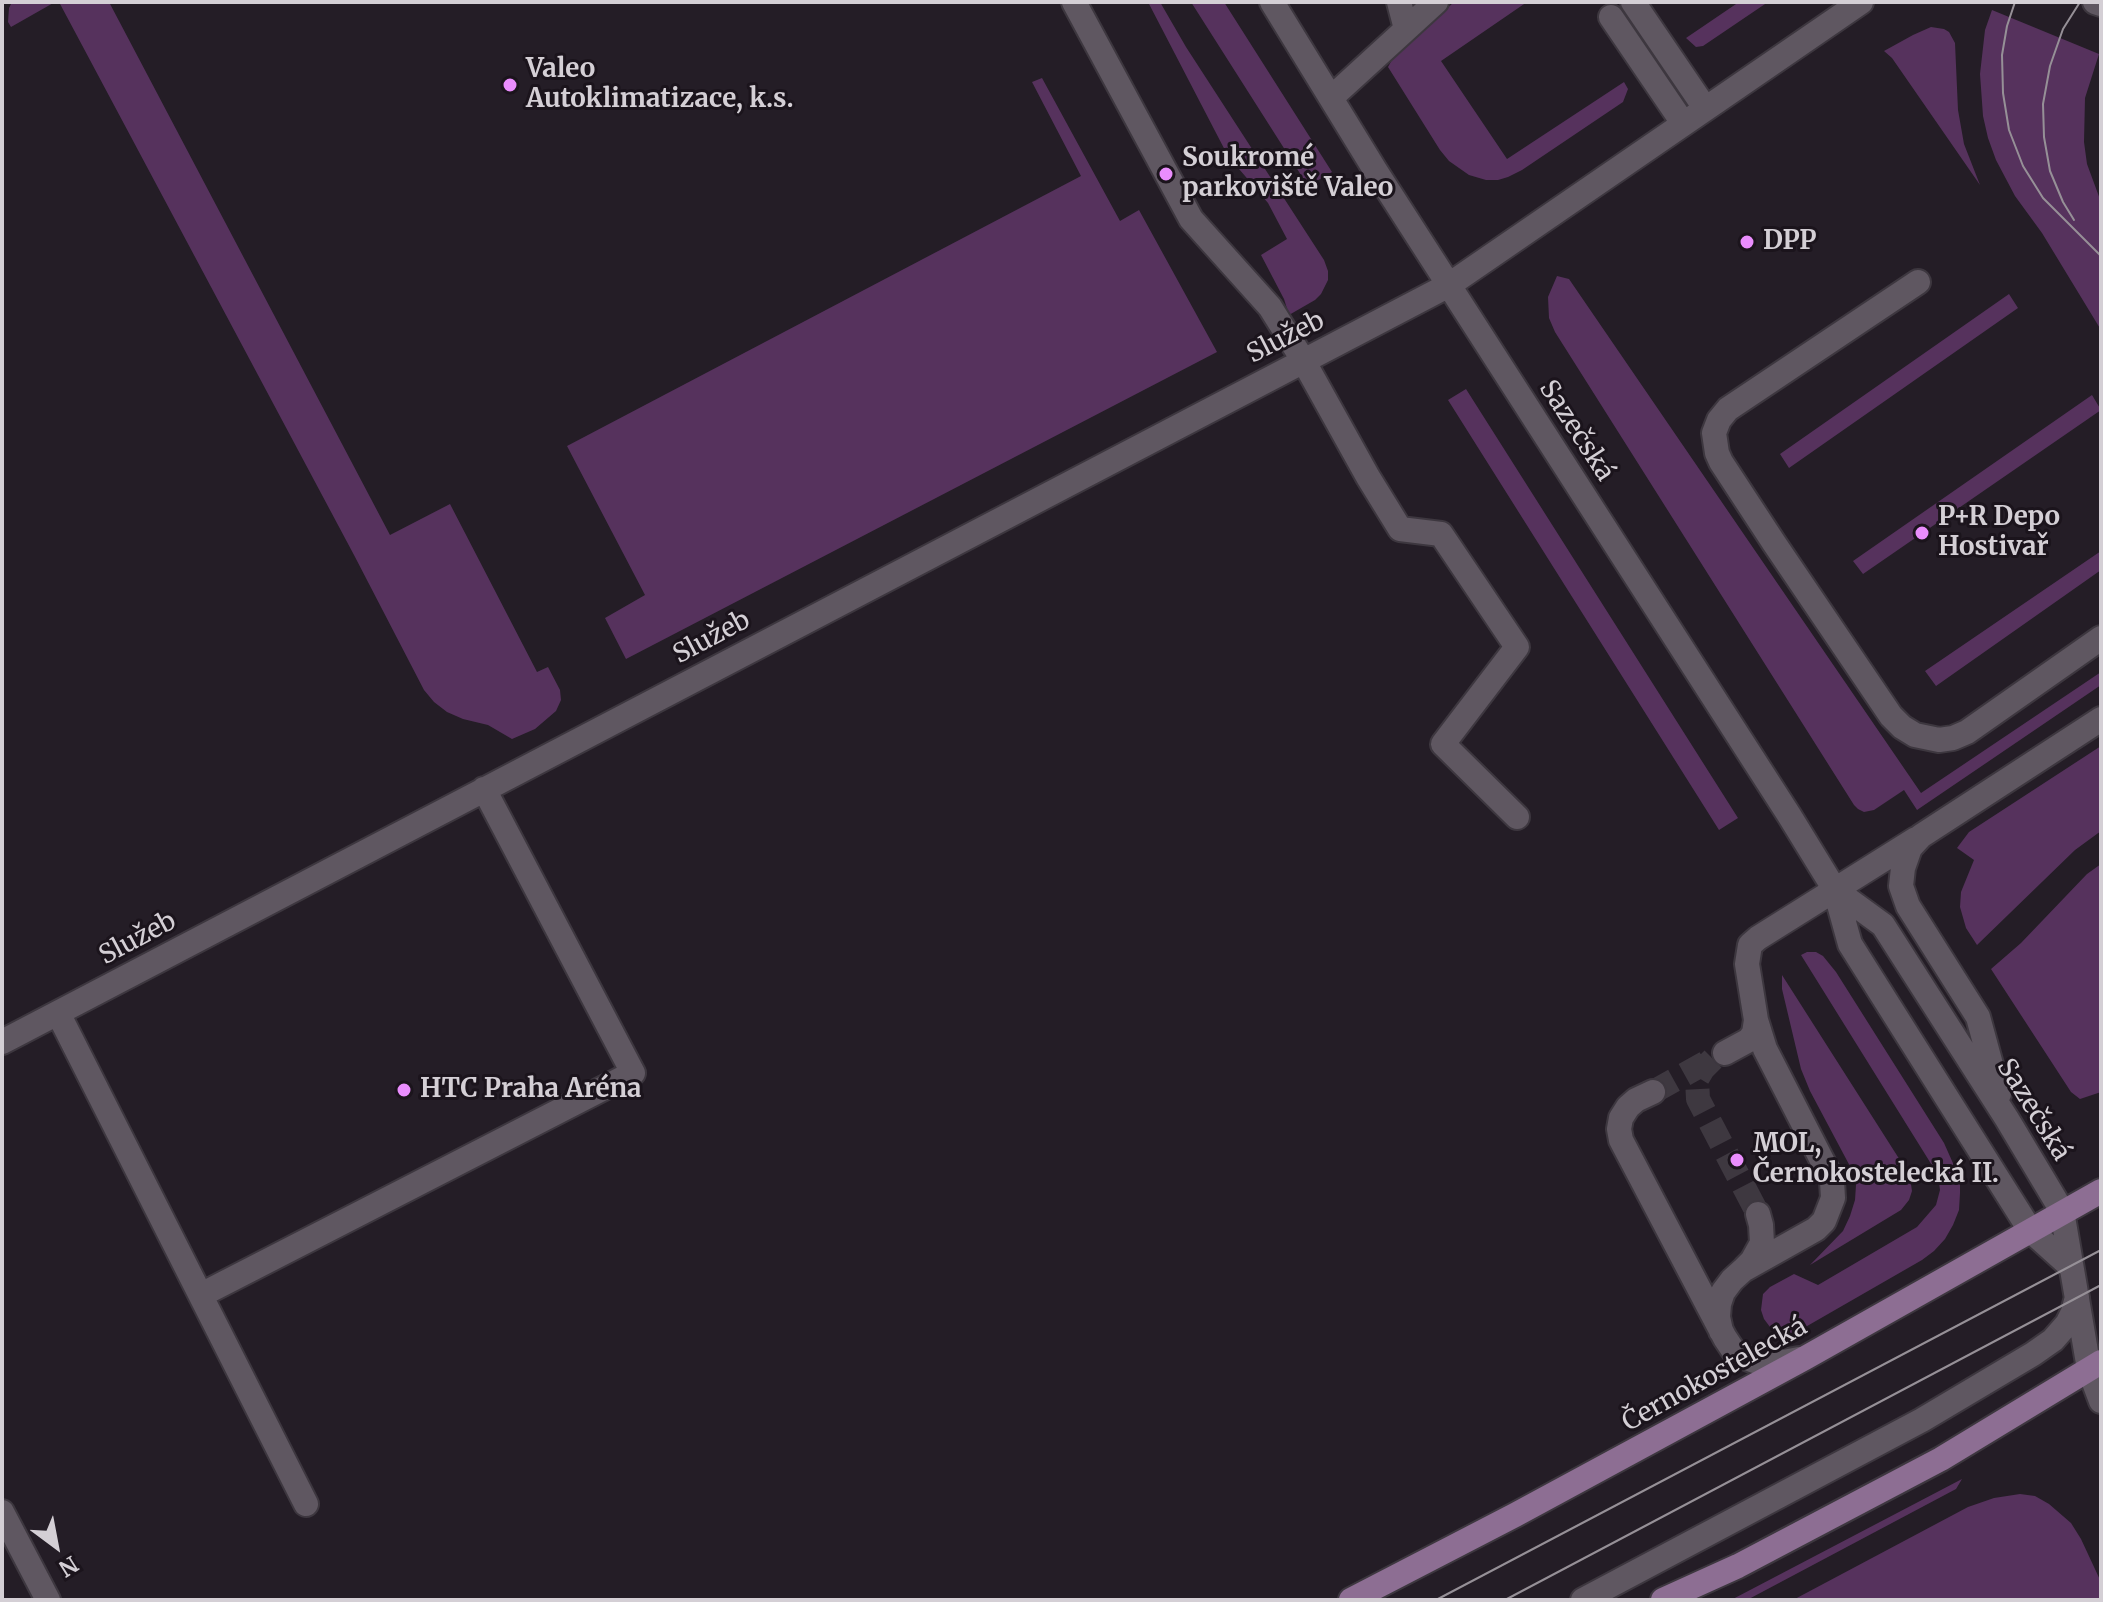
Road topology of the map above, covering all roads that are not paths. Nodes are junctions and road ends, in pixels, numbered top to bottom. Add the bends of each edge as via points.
1 (1074, 2) edge
2 (1272, 2) edge
3 (1399, 2) edge
4 (1436, 2) edge
5 (1633, 2) edge
6 (1861, 2) edge
7 (2095, 2) edge
8 (2101, 4) edge
9 (1611, 17) dead end
10 (1406, 29) junction
11 (1331, 98) junction
12 (1705, 108) junction
13 (1683, 123) junction
14 (1918, 282) dead end
15 (1449, 285) junction
16 (1303, 360) junction
17 (2101, 638) edge
18 (2101, 719) edge
19 (484, 789) junction
20 (1517, 817) dead end
21 (1921, 836) junction
22 (1835, 890) junction
23 (58, 1013) junction
24 (1756, 1020) junction
25 (2, 1042) edge
26 (1725, 1053) tunnel mouth
27 (1653, 1092) tunnel mouth
28 (2007, 1119) junction
29 (2101, 1191) edge
30 (2062, 1211) junction
31 (1758, 1214) tunnel mouth
32 (2030, 1230) junction
33 (2070, 1266) junction
34 (1743, 1270) junction
35 (201, 1295) junction
36 (2077, 1297) junction
37 (1721, 1331) junction
38 (1805, 1358) junction
39 (2095, 1365) edge
40 (2101, 1401) edge
41 (306, 1504) dead end
42 (2, 1512) edge
43 (48, 1600) edge
44 (1351, 1600) edge
45 (1583, 1600) edge
46 (1663, 1600) edge

1 - 16 street via 1191,219 1270,307
2 - 11 street, Sazečská
3 - 10 street
4 - 10 street
5 - 12 street
6 - 12 street, Služeb
7 - 8 street
9 - 13 street
10 - 11 street
11 - 15 street, Sazečská
12 - 13 street, Služeb
13 - 15 street, Služeb
14 - 17 street via 1728,409 1714,433 1721,462 1891,716 1915,735 1939,740 1967,732
15 - 16 street, Služeb
15 - 22 street, Sazečská
16 - 19 street, Služeb
16 - 20 street via 1400,529 1441,534 1517,647 1443,744
18 - 21 street
19 - 23 street, Služeb
19 - 35 street via 633,1073
21 - 22 street
21 - 28 street via 1910,848 1901,886 1908,906 1978,1017
22 - 24 street via 1750,945 1747,964
22 - 28 street, Sazečská via 1883,925
22 - 32 street, Sazečská via 1850,944
23 - 25 street, Služeb
23 - 35 street
24 - 26 street via 1749,1040
24 - 34 street via 1765,1049 1832,1181 1833,1198 1816,1229
27 - 37 street via 1628,1107 1621,1118 1621,1140
28 - 30 street, Sazečská
29 - 30 main road, Černokostelecká
30 - 32 main road, Černokostelecká
30 - 33 street, Sazečská
31 - 34 street via 1762,1243
32 - 33 street, Sazečská
32 - 38 main road, Černokostelecká
33 - 36 street, Sazečská
34 - 37 street via 1723,1292
35 - 41 street
36 - 39 street, Sazečská
36 - 45 street via 2067,1324 2033,1354 1922,1420
37 - 38 street via 1733,1350 1754,1361 1768,1365
38 - 44 main road, Černokostelecká
39 - 40 street, Sazečská
39 - 46 main road via 1941,1459
42 - 43 street

